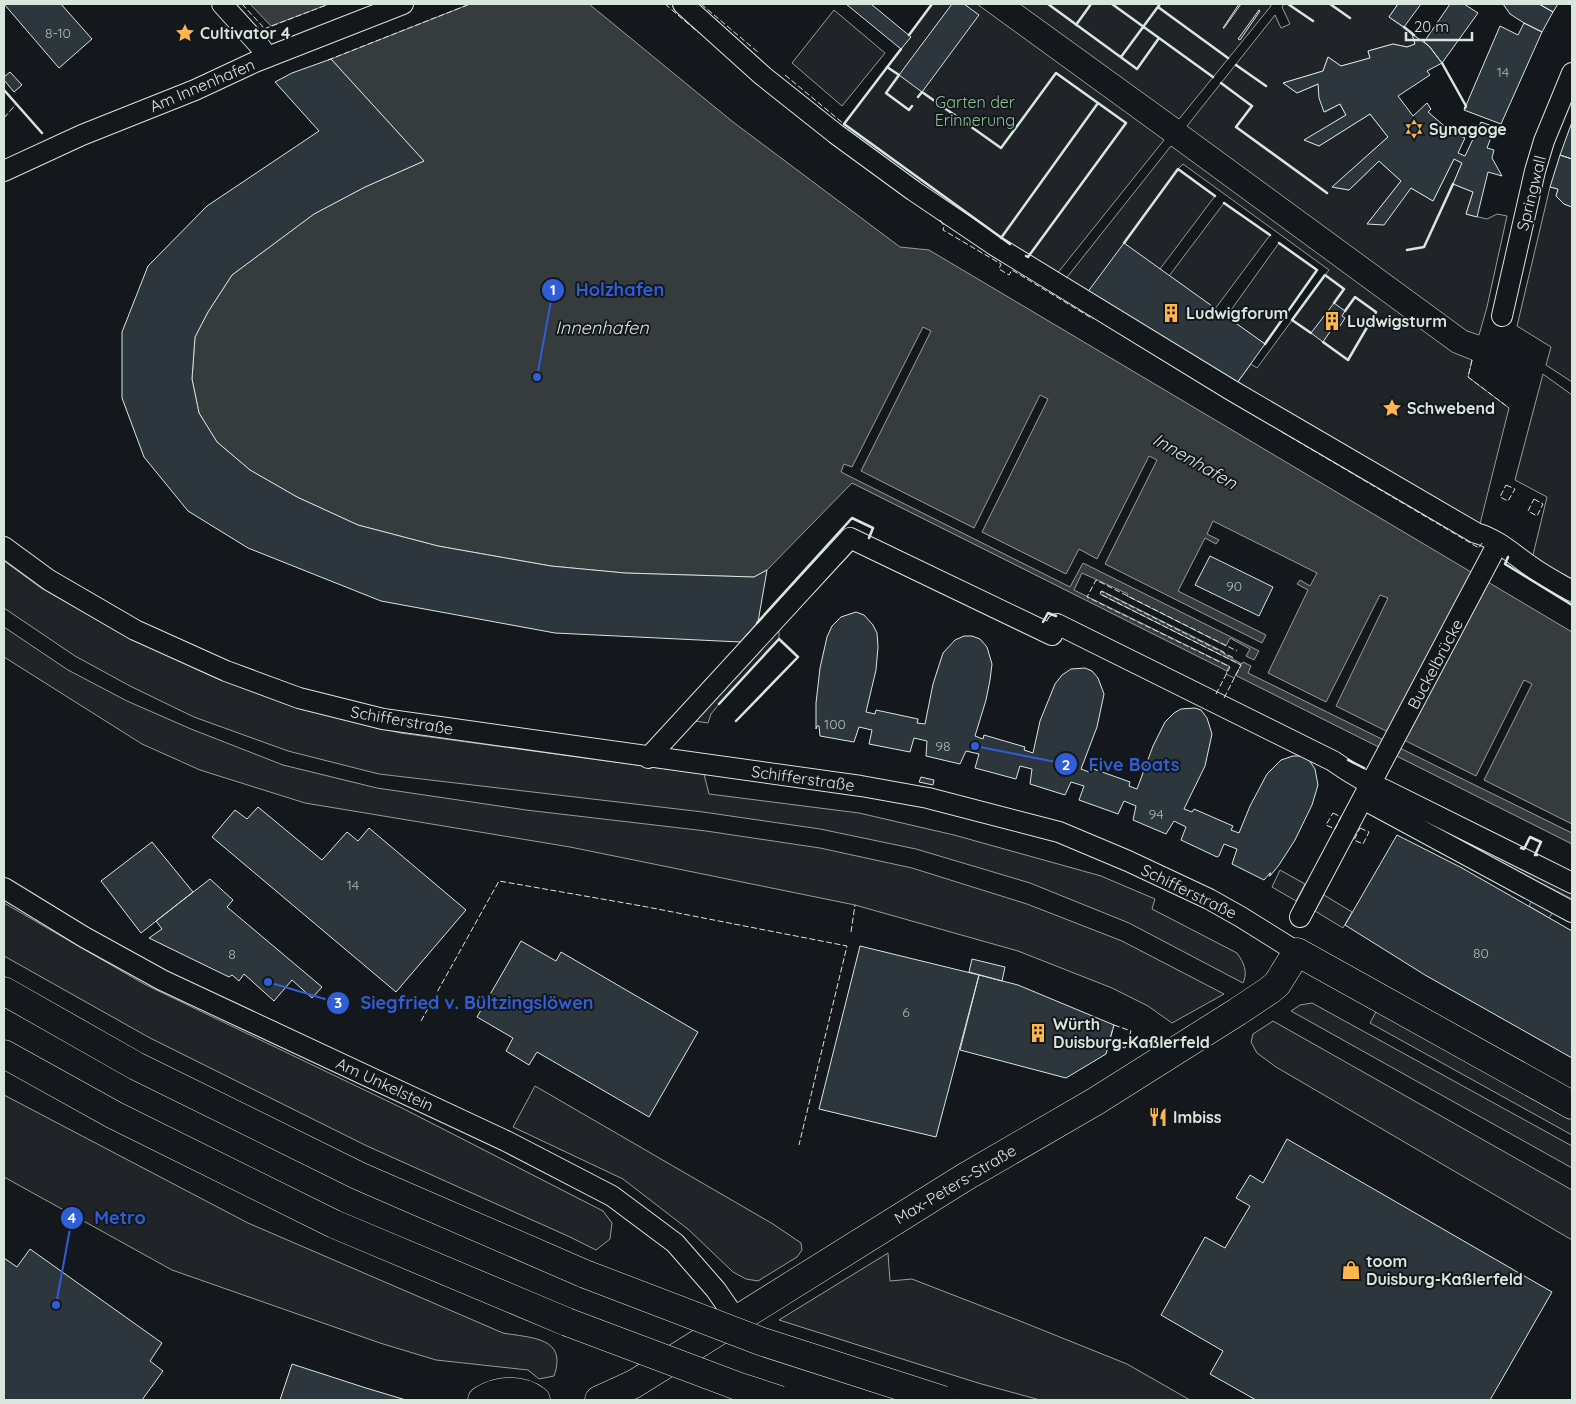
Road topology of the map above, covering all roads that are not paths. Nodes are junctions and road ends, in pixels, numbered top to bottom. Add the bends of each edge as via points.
1 (222, 4) edge
2 (403, 4) edge
3 (683, 4) edge
4 (268, 57) junction
5 (1572, 73) edge
6 (4, 171) edge
7 (1502, 316) dead end
8 (4, 547) edge
9 (1495, 549) junction
10 (1572, 591) edge
11 (653, 751) junction
12 (1371, 786) junction
13 (1572, 884) edge
14 (4, 888) edge
15 (1572, 912) edge
16 (1300, 917) dead end
17 (1297, 952) junction
18 (4, 991) edge
19 (4, 1054) edge
20 (1572, 1105) edge
21 (736, 1319) junction
22 (482, 1400) edge
23 (536, 1400) edge
24 (599, 1400) edge
25 (780, 1400) edge
26 (943, 1400) edge

1 - 4 street
2 - 4 street, Am Innenhafen
3 - 9 street via 763,76 836,134 994,246 1231,390 1486,536
4 - 6 street, Am Innenhafen
5 - 7 street, Springwall via 1535,171
8 - 11 street, Schifferstraße via 49,580 135,630 226,672 299,698 383,719
9 - 10 street via 1515,553
9 - 12 street, Buckelbrücke
11 - 12 street via 850,538 1052,635 1057,624 1333,761
11 - 17 street, Schifferstraße via 717,766 928,798 1059,832 1209,899
12 - 13 street via 1385,790
12 - 15 street
12 - 16 street, Buckelbrücke
14 - 21 street, Am Unkelstein via 162,980 480,1129 612,1196 675,1244 716,1290
17 - 20 main road, Schifferstraße
17 - 21 main road, Max-Peters-Straße via 1276,984 1263,995 1096,1101 965,1177
18 - 26 main road, bridge via 136,1066 350,1172 585,1274 760,1341
19 - 25 main road, bridge via 114,1115 334,1224 567,1322
21 - 24 main road, Max-Peters-Straße via 634,1384
22 - 23 main road via 504,1391 519,1392

